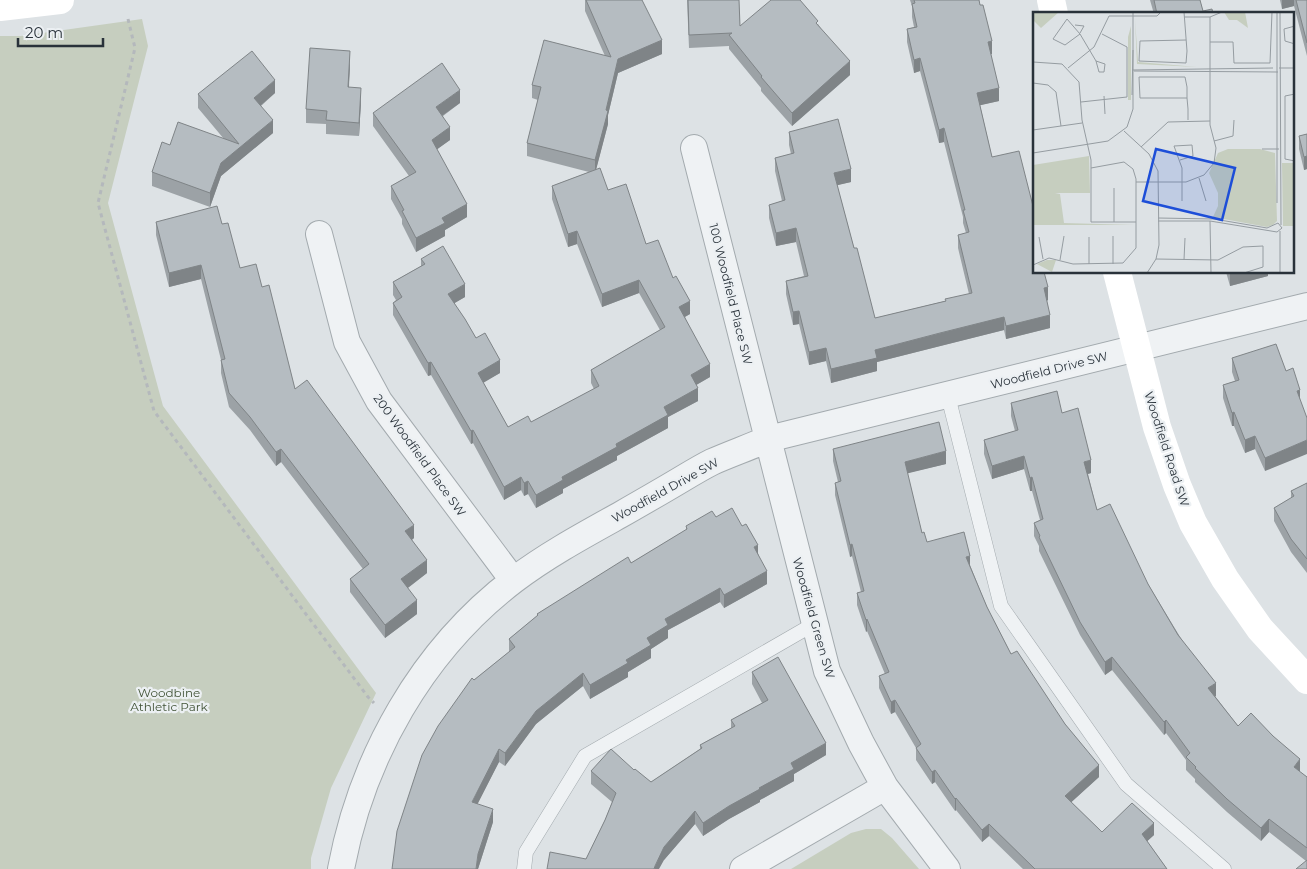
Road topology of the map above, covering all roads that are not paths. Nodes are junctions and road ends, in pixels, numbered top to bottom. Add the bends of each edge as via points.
1 (60, 0) edge
2 (0, 7) edge
3 (694, 148) dead end
4 (319, 234) dead end
5 (1117, 274) edge
6 (1307, 306) edge
7 (1136, 349) junction
8 (948, 396) junction
9 (768, 440) junction
10 (513, 580) junction
11 (814, 624) junction
12 (1307, 680) edge
13 (885, 787) junction
14 (341, 869) edge
15 (524, 869) edge
16 (743, 869) edge
17 (946, 869) edge
18 (1224, 869) edge

1 - 2 street
3 - 9 street, 100 Woodfield Place SW
4 - 10 street, 200 Woodfield Place SW via 347,342 378,401
5 - 7 street, Woodfield Road SW
6 - 7 street, Woodfield Drive SW
7 - 8 street, Woodfield Drive SW
7 - 12 street, Woodfield Road SW via 1157,427 1192,523 1260,629
8 - 9 street, Woodfield Drive SW
8 - 18 lane via 1001,606 1126,784
9 - 10 street, Woodfield Drive SW via 711,463 550,555
9 - 11 street, Woodfield Green SW
10 - 14 street, Woodfield Drive SW via 447,644 394,720 360,796
11 - 13 street, Woodfield Green SW via 827,671 860,743
11 - 15 lane via 585,756 526,852
13 - 16 street
13 - 17 street, Woodfield Green SW

